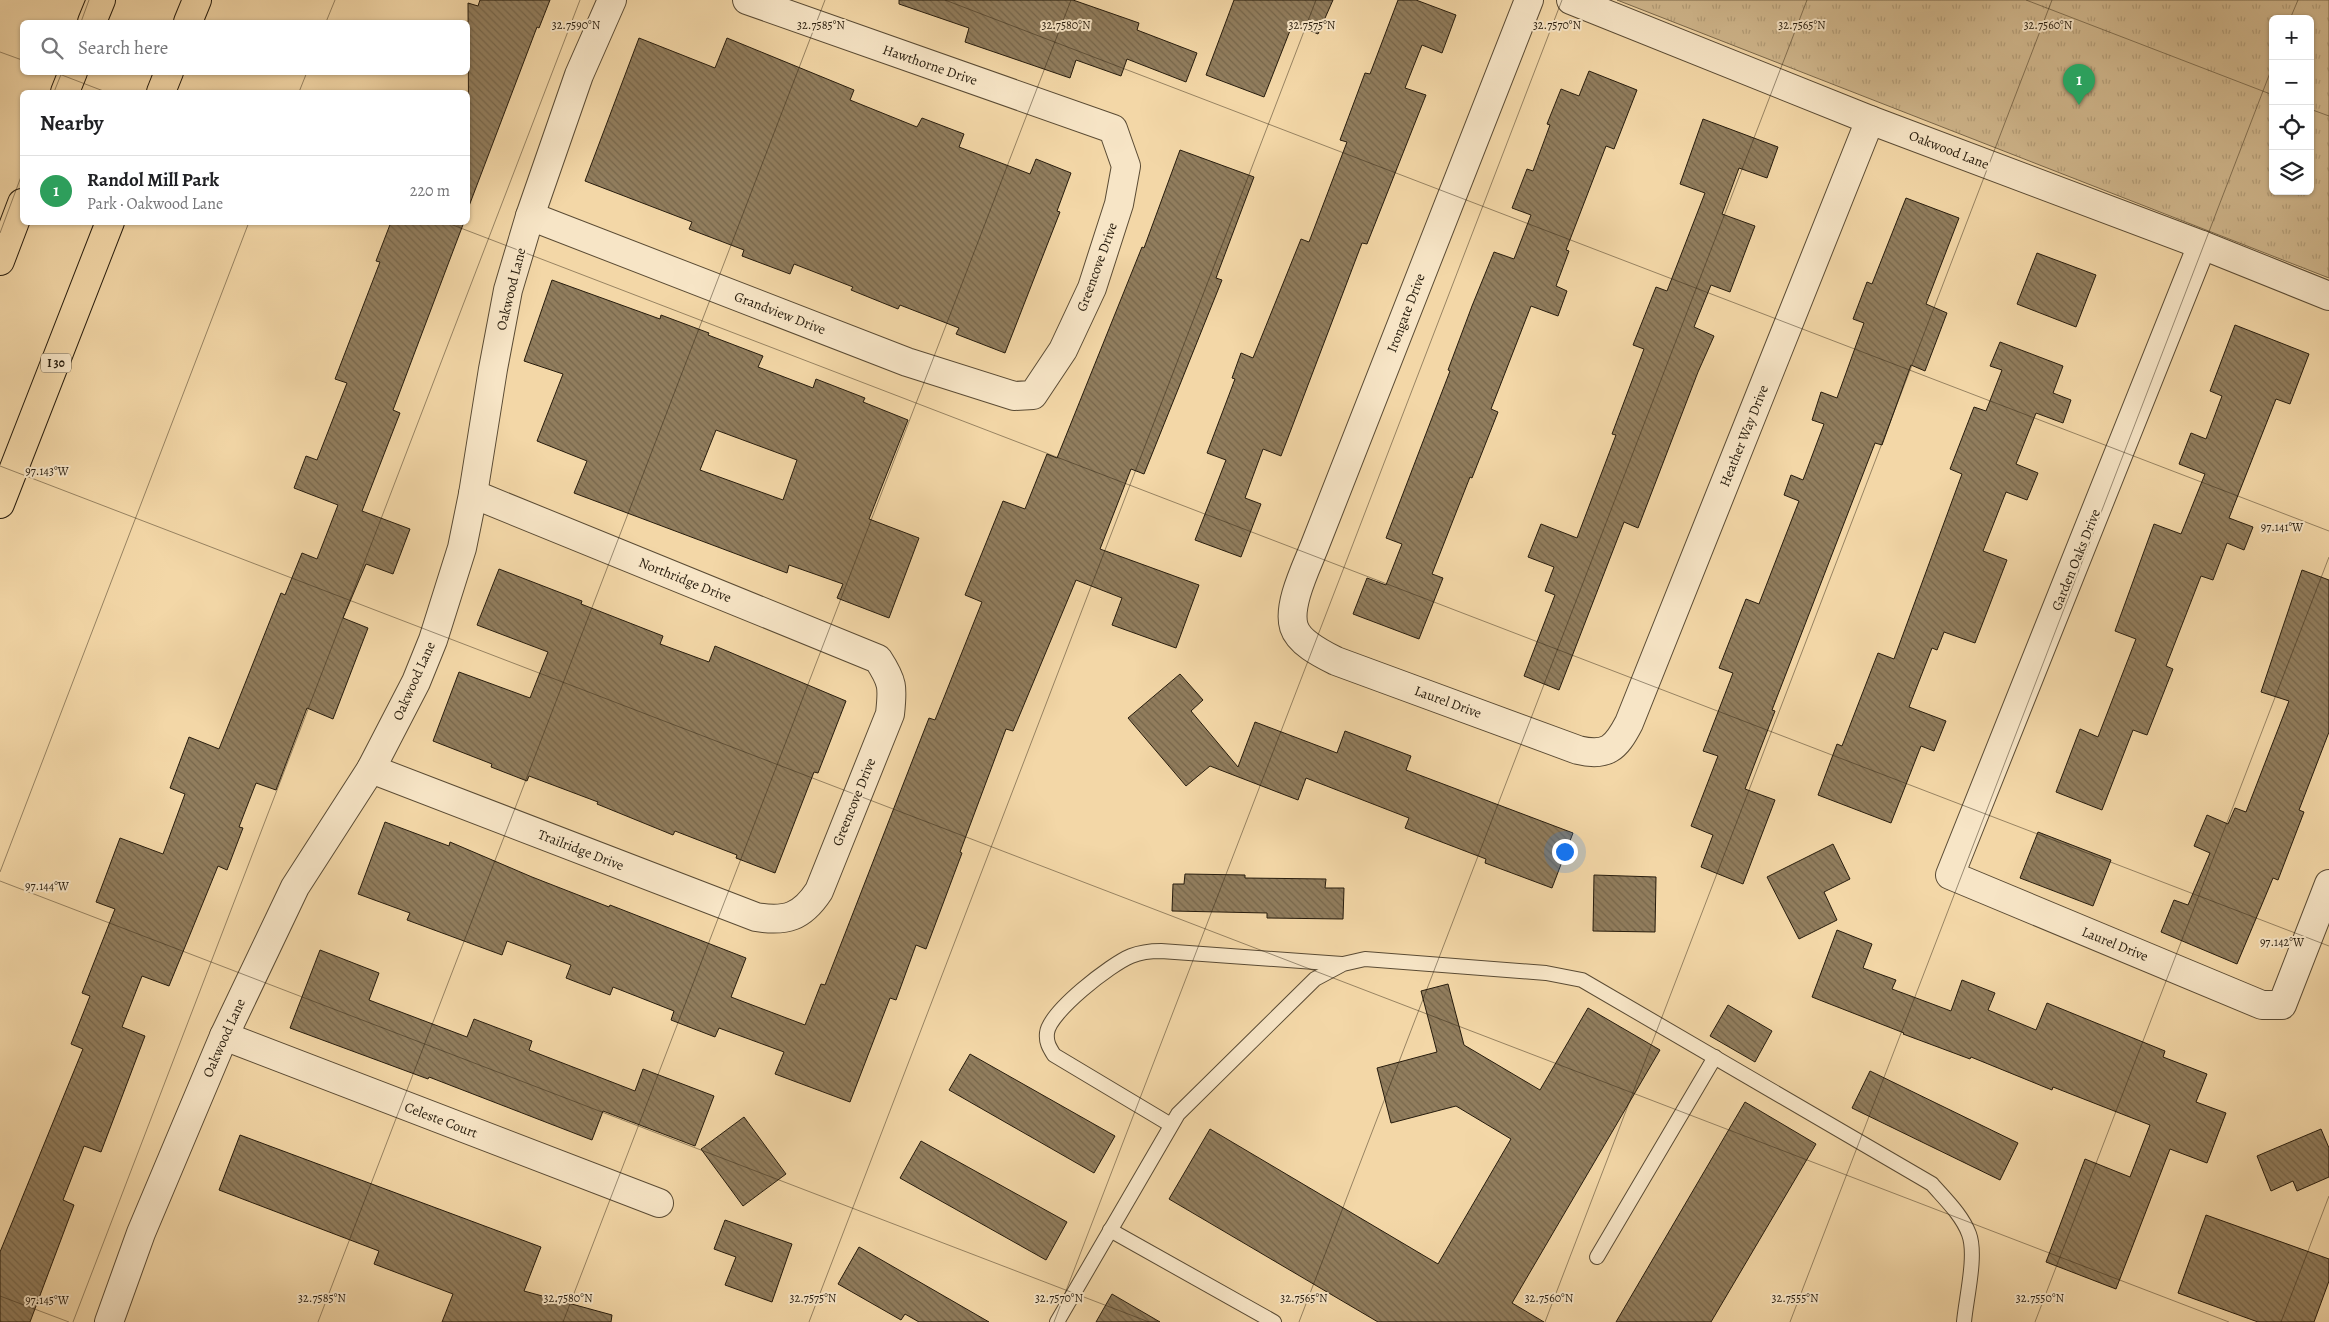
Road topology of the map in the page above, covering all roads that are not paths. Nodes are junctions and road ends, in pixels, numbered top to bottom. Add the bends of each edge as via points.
1 (101, 0) edge
2 (197, 0) edge
3 (612, 0) edge
4 (747, 0) edge
5 (1528, 0) edge
6 (1571, 0) edge
7 (93, 20) edge
8 (189, 20) edge
9 (72, 75) edge
10 (168, 75) edge
11 (66, 90) edge
12 (162, 90) edge
13 (1870, 120) junction
14 (1113, 129) joint
15 (20, 208) edge
16 (530, 216) junction
17 (109, 225) edge
18 (2202, 245) junction
19 (0, 261) edge
20 (2329, 296) edge
21 (1033, 395) joint
22 (473, 494) junction
23 (0, 504) edge
24 (1294, 628) joint
25 (890, 676) joint
26 (1611, 748) joint
27 (371, 769) junction
28 (1950, 875) joint
29 (2329, 884) edge
30 (793, 916) joint
31 (1342, 964) junction
32 (224, 1036) junction
33 (1715, 1057) junction
34 (1171, 1125) junction
35 (659, 1203) dead end
36 (1110, 1230) junction
37 (1597, 1257) dead end
38 (110, 1322) edge
39 (1057, 1322) edge
40 (1274, 1322) edge
41 (1964, 1322) edge

1 - 7 highway
2 - 8 highway
3 - 16 street, Oakwood Lane via 579,75
4 - 14 street, Hawthorne Drive
5 - 24 street, Irongate Drive via 1315,545 1294,603
6 - 13 street, Oakwood Lane
9 - 11 highway
10 - 12 highway
13 - 18 street, Oakwood Lane
13 - 26 street, Heather Way Drive via 1639,699 1621,738
14 - 21 street, Greencove Drive via 1126,166 1119,204 1092,288 1063,350
15 - 19 highway
16 - 21 street, Grandview Drive via 907,362 1014,396
16 - 22 street, Oakwood Lane via 508,290
17 - 23 highway, I 30
18 - 20 street, Oakwood Lane
18 - 28 street, Garden Oaks Drive
22 - 25 street, Northridge Drive via 858,650 878,659
22 - 27 street, Oakwood Lane via 462,548 433,640 416,682
24 - 26 street, Laurel Drive via 1306,643 1336,661 1578,750 1594,754
25 - 30 street, Greencove Drive via 890,714 819,891 810,906
27 - 30 street, Trailridge Drive via 756,917 776,920
27 - 32 street, Oakwood Lane via 295,887
28 - 29 street, Laurel Drive via 2262,1005 2282,1005
31 - 33 lane via 1366,959 1546,973 1582,980
31 - 34 lane via 1315,980 1178,1114
31 - 34 lane via 1161,951 1130,957 1100,974 1054,1018 1047,1031 1047,1043 1054,1055
32 - 35 street, Celeste Court
32 - 38 street, Oakwood Lane via 142,1233
33 - 37 lane
33 - 41 lane via 1932,1184 1950,1204 1969,1234 1972,1251
34 - 36 lane
36 - 39 lane
36 - 40 lane

